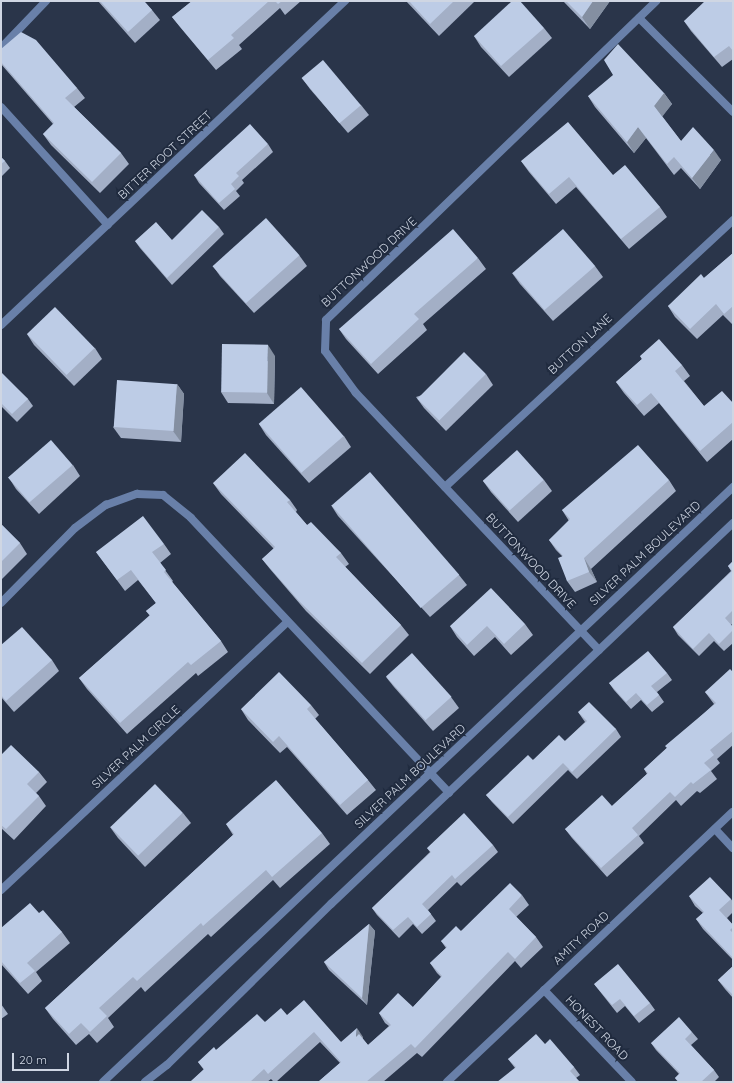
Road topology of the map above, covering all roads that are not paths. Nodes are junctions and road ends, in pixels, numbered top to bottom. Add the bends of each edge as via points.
1 (46, 1) edge
2 (345, 1) edge
3 (656, 1) edge
4 (639, 18) junction
5 (1, 48) edge
6 (1, 107) edge
7 (733, 112) edge
8 (733, 220) edge
9 (108, 225) junction
10 (1, 325) edge
11 (733, 487) edge
12 (445, 488) junction
13 (733, 523) edge
14 (1, 603) edge
15 (287, 622) junction
16 (580, 631) junction
17 (599, 650) junction
18 (430, 774) junction
19 (449, 793) junction
20 (733, 812) edge
21 (715, 829) junction
22 (733, 848) edge
23 (1, 890) edge
24 (544, 990) junction
25 (103, 1082) edge
26 (145, 1082) edge
27 (447, 1082) edge
28 (632, 1082) edge

1 - 5 street
2 - 9 street, BITTER ROOT STREET
3 - 4 street, BUTTONWOOD DRIVE
4 - 7 street
4 - 12 street, BUTTONWOOD DRIVE via 326,320 325,351 356,393
6 - 9 street
8 - 12 street, BUTTON LANE
9 - 10 street, BITTER ROOT STREET
11 - 16 street, SILVER PALM BOULEVARD
12 - 16 street, BUTTONWOOD DRIVE
13 - 17 street
14 - 15 street via 75,528 106,505 136,494 150,494 163,495 191,518
15 - 18 street
15 - 23 street, SILVER PALM CIRCLE
16 - 17 street, BUTTONWOOD DRIVE
16 - 18 street, SILVER PALM BOULEVARD
17 - 19 street
18 - 19 street
18 - 25 street, SILVER PALM BOULEVARD
19 - 26 street via 167,1065
20 - 21 street, AMITY ROAD
21 - 22 street
21 - 24 street, AMITY ROAD
24 - 27 street, AMITY ROAD
24 - 28 street, HONEST ROAD

